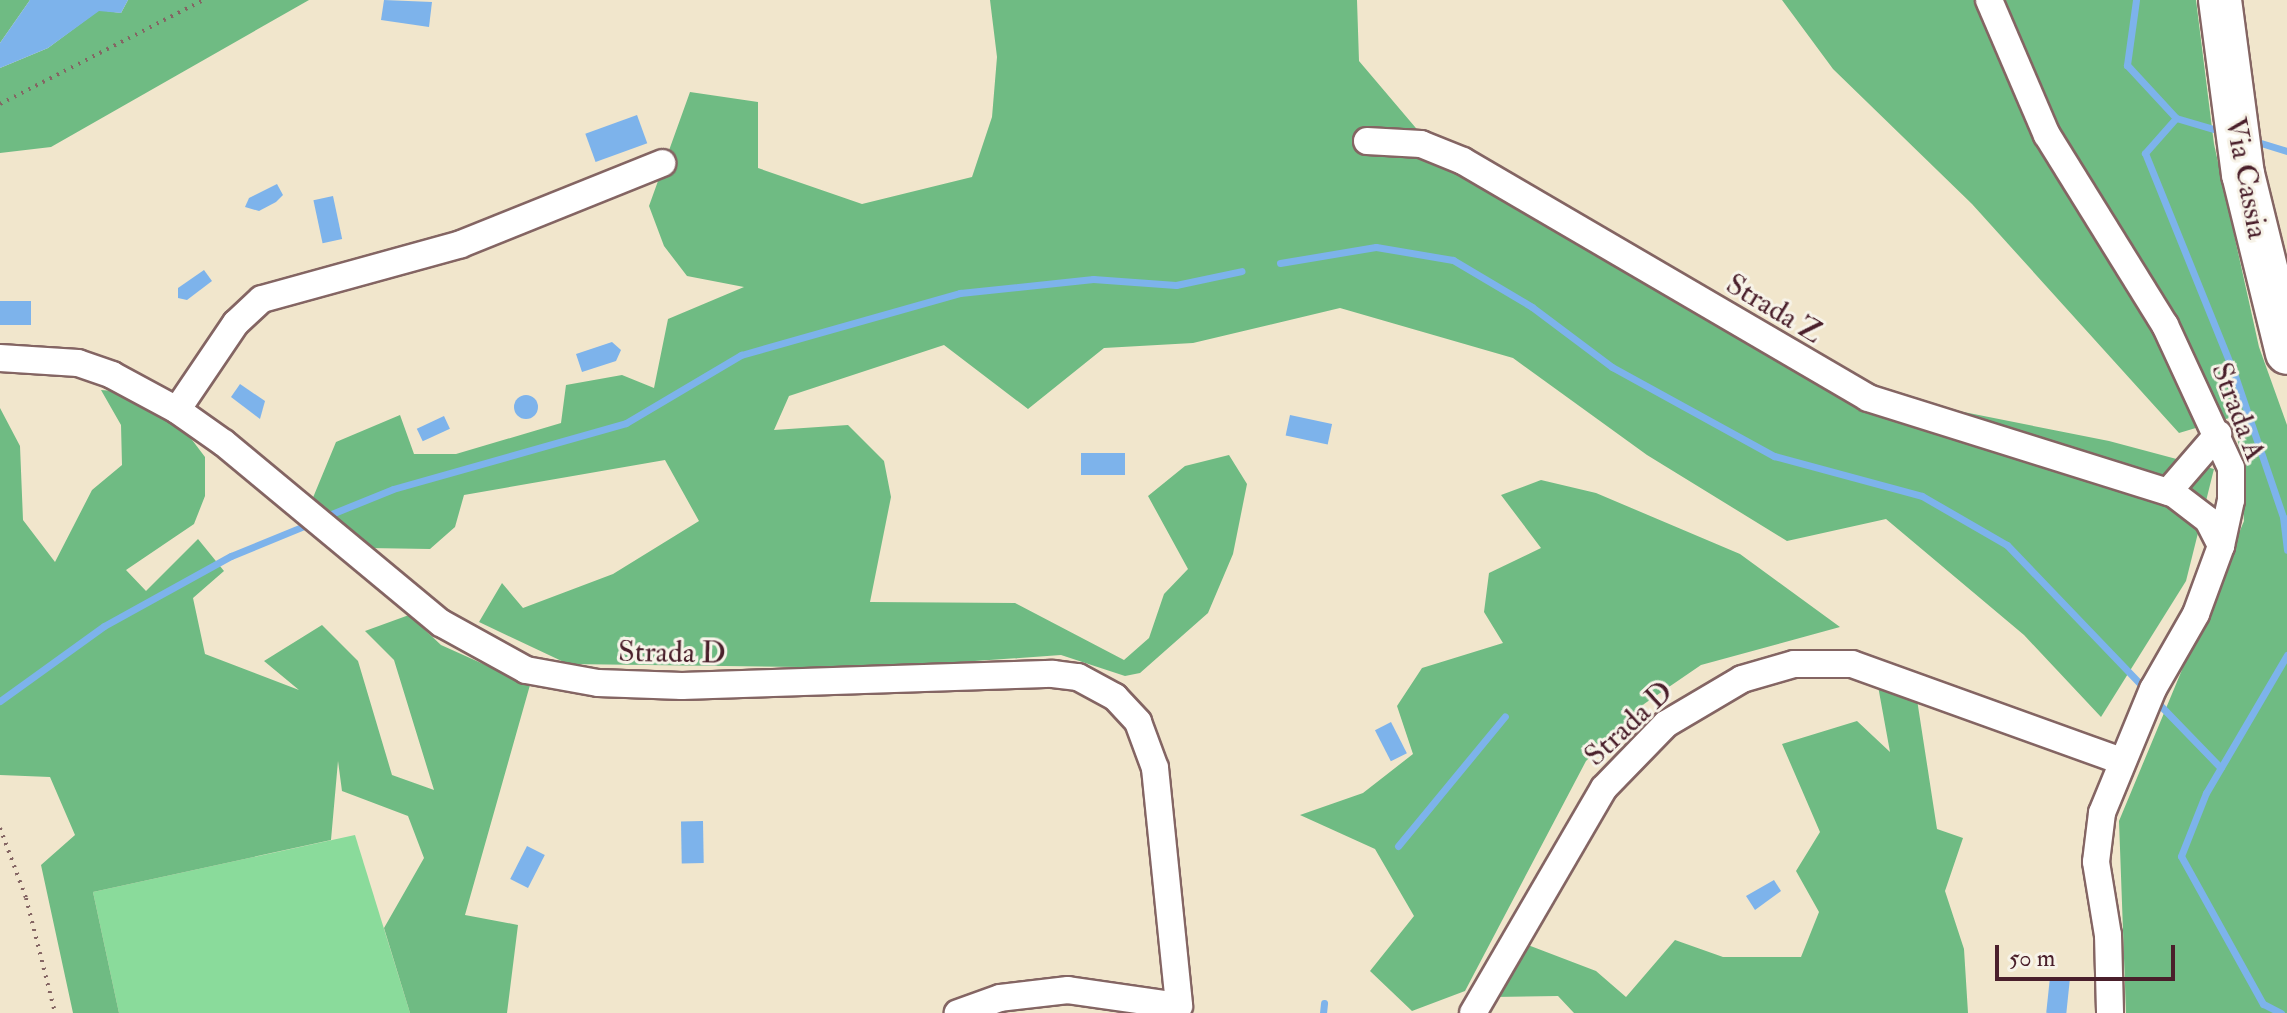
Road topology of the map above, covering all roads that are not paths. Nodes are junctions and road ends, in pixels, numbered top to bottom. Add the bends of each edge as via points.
1 (1989, 0) edge
2 (2220, 0) edge
3 (1367, 141) dead end
4 (662, 163) dead end
5 (2287, 353) edge
6 (0, 358) edge
7 (177, 410) junction
8 (2218, 434) junction
9 (2168, 492) junction
10 (2221, 546) junction
11 (2122, 761) junction
12 (1191, 1010) edge
13 (958, 1013) edge
14 (1473, 1013) edge
15 (2110, 1013) edge

1 - 8 street, Strada A via 2047,135 2143,286
2 - 5 main road, Via Cassia via 2243,174
3 - 9 street, Strada Z via 1421,144 1450,154 1868,398
4 - 7 street via 461,244 262,299 236,323
6 - 7 street, Strada D via 78,363
7 - 12 street, Strada D via 473,644 526,670 563,679 724,686 1053,674 1100,687 1138,722 1155,768
8 - 9 street
8 - 10 street, Strada A via 2231,468 2232,490
9 - 10 street, Strada Z via 2199,510
10 - 11 street, Strada A via 2196,614 2149,697
11 - 14 street, Strada D via 1852,664 1794,664 1742,679 1666,724 1604,788
11 - 15 street, Strada A via 2102,813 2096,862 2108,935
12 - 13 street, Strada D via 1068,990 1000,998

